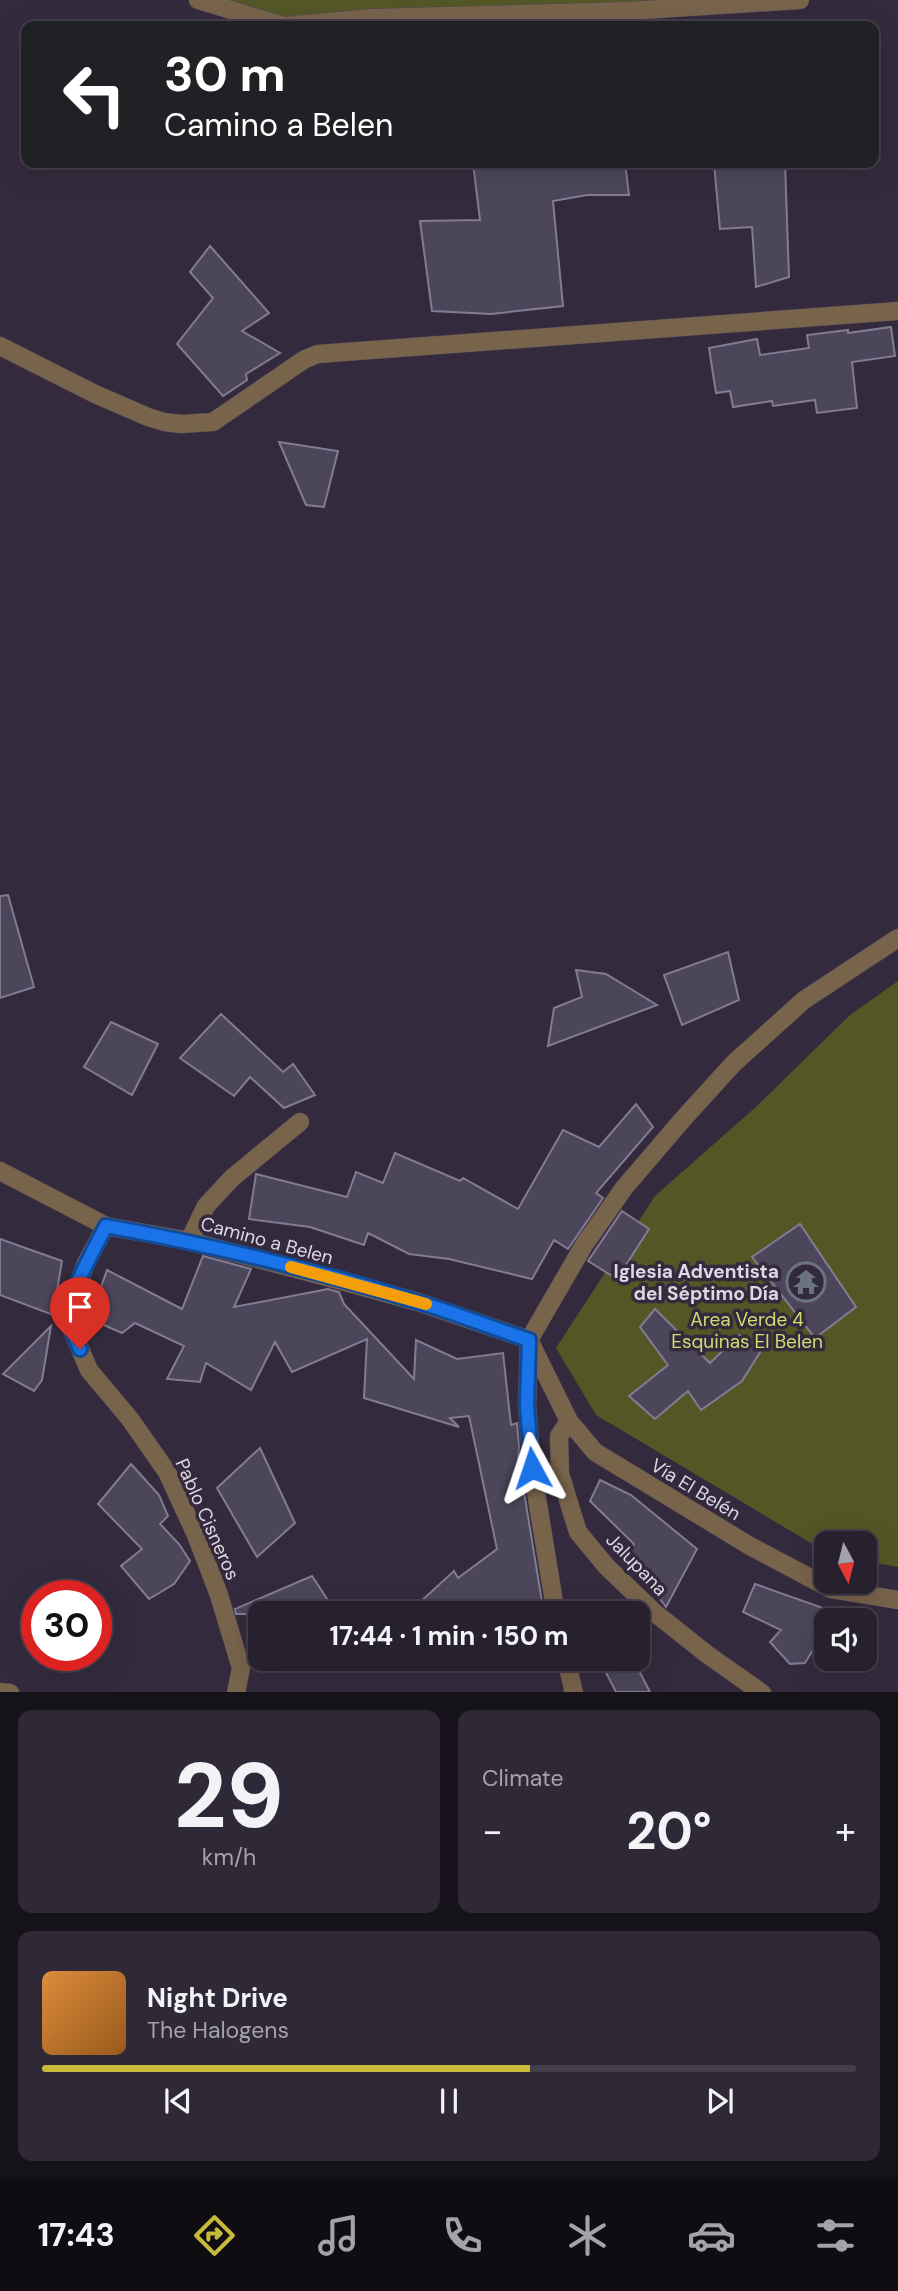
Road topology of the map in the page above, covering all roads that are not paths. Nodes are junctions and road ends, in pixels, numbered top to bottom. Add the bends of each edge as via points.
1 (198, 0) edge
2 (800, 0) edge
3 (267, 21) edge
4 (338, 21) edge
5 (898, 311) edge
6 (0, 346) edge
7 (898, 938) edge
8 (300, 1122) dead end
9 (0, 1171) edge
10 (106, 1226) junction
11 (189, 1241) junction
12 (529, 1340) junction
13 (569, 1420) junction
14 (898, 1600) edge
15 (554, 1601) edge
16 (569, 1671) edge
17 (0, 1692) edge
18 (10, 1692) edge
19 (236, 1692) edge
20 (574, 1692) edge
21 (762, 1692) edge

1 - 3 street
2 - 4 street
5 - 6 street via 318,354 212,422 198,424 148,417
7 - 12 street via 804,1000 700,1100 624,1188 584,1245
8 - 11 street via 206,1206
9 - 10 street, Camino a Belen
10 - 11 street, Camino a Belen
10 - 19 street, Pablo Cisneros via 69,1310 71,1328 89,1370 167,1472 196,1535 241,1668
11 - 12 street, Camino a Belen via 418,1302
12 - 13 street, Vía El Belén
12 - 15 street via 527,1405 532,1468
13 - 14 street, Vía El Belén via 595,1452 750,1546 831,1589
13 - 21 street, Jalupana via 559,1436 560,1474 578,1532 654,1613
16 - 20 street
17 - 18 street

